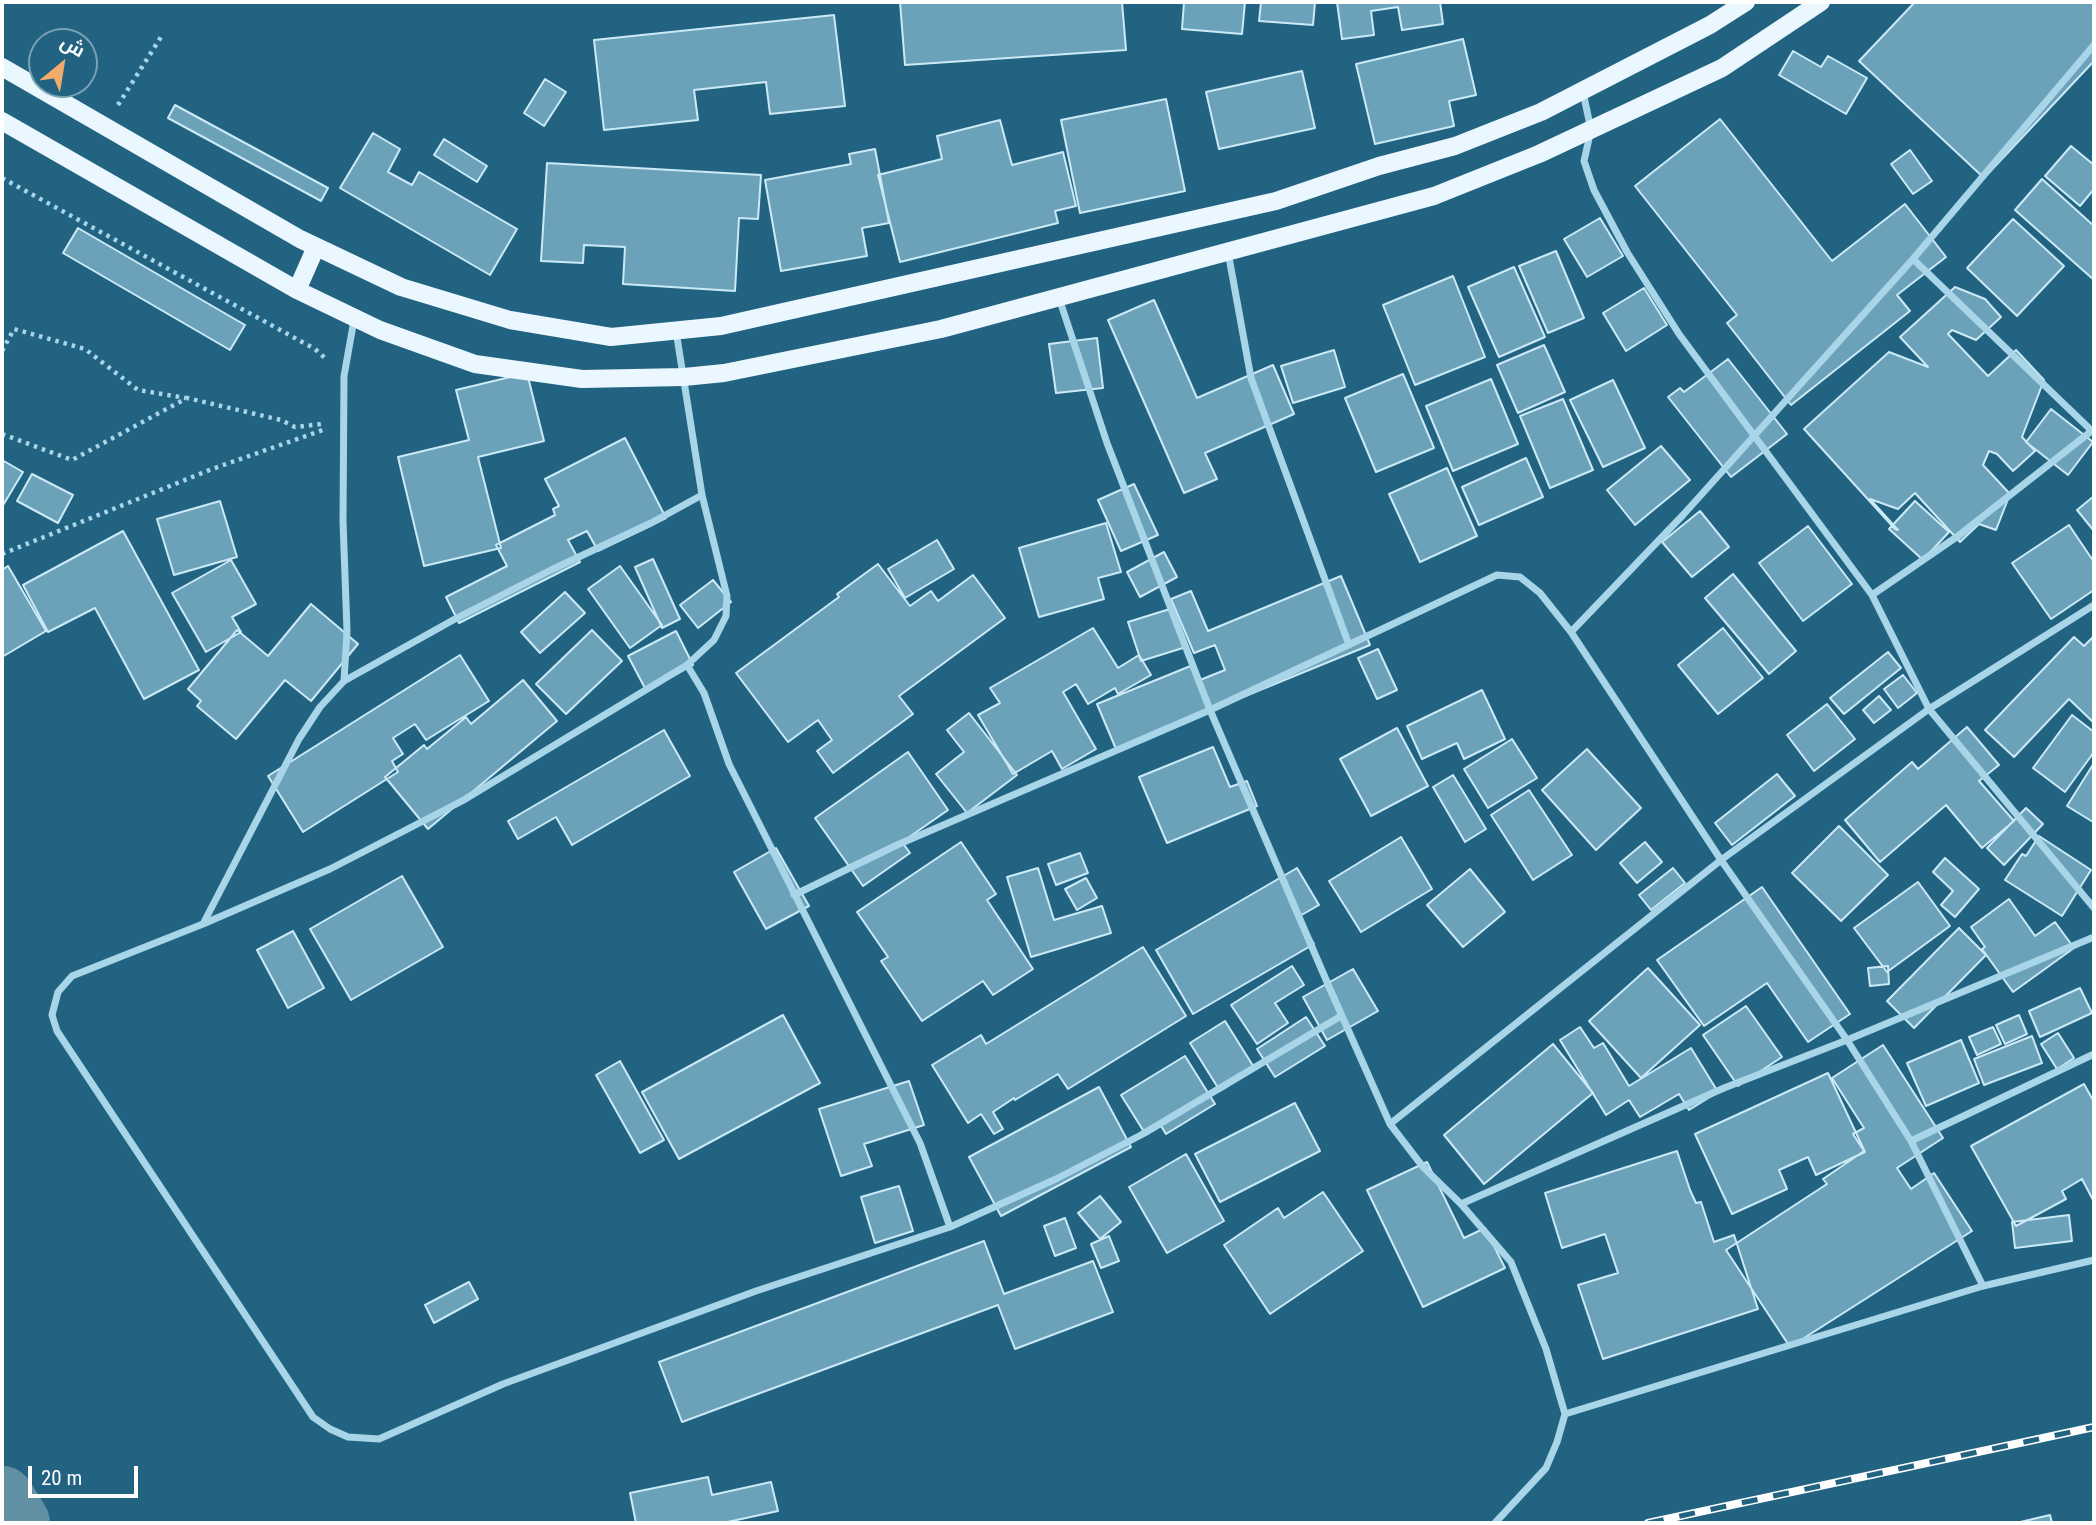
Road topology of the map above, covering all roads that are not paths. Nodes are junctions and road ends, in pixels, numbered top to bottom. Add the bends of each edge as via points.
1 (1746, 2) edge
2 (1821, 2) edge
3 (2094, 44) edge
4 (2, 67) edge
5 (1583, 92) junction
6 (2, 121) edge
7 (1591, 130) junction
8 (316, 247) junction
9 (1227, 252) junction
10 (1913, 259) junction
11 (297, 290) junction
12 (1058, 297) junction
13 (355, 318) junction
14 (676, 330) junction
15 (684, 377) junction
16 (2093, 430) edge
17 (1755, 435) junction
18 (702, 495) junction
19 (1872, 595) junction
20 (2094, 605) edge
21 (1570, 632) junction
22 (1349, 645) junction
23 (687, 666) junction
24 (344, 681) junction
25 (1929, 709) junction
26 (1210, 710) junction
27 (1721, 860) junction
28 (794, 895) junction
29 (2094, 908) edge
30 (203, 924) junction
31 (2094, 937) edge
32 (1342, 1016) junction
33 (1847, 1040) junction
34 (2094, 1054) edge
35 (1390, 1124) junction
36 (1911, 1141) junction
37 (1461, 1204) junction
38 (950, 1227) junction
39 (2094, 1259) edge
40 (1983, 1286) junction
41 (1565, 1414) junction
42 (1495, 1523) edge

1 - 5 main road
2 - 7 main road via 1722,68
3 - 10 street
4 - 8 main road
5 - 7 street
5 - 14 main road via 1455,146 1276,201 720,326
6 - 11 main road
7 - 9 main road via 1434,196
7 - 17 street via 1584,161 1627,252 1679,334
8 - 11 main road
8 - 14 main road via 401,287 510,320 611,337
9 - 12 main road
9 - 22 street via 1251,378
10 - 16 street
10 - 17 street
11 - 13 main road
12 - 15 main road via 941,329
12 - 26 street via 1107,443
13 - 15 main road via 475,364 582,379
13 - 24 street via 344,376
14 - 15 street
15 - 18 street
16 - 19 street via 1958,536
17 - 19 street
17 - 21 street
18 - 23 street via 727,596 726,616 714,640
18 - 24 street via 455,619
19 - 25 street
20 - 25 street
21 - 22 street via 1540,593 1520,577 1497,575
21 - 27 street
22 - 26 street
23 - 28 street via 704,693 729,764
23 - 30 street via 462,801 330,869
24 - 30 street via 320,706 299,740
25 - 27 street
25 - 29 street
26 - 28 street via 897,845
26 - 32 street
27 - 33 street
27 - 35 street
28 - 38 street via 920,1143
30 - 38 street via 72,976 58,992 52,1015 57,1031 313,1417 348,1437 379,1439 516,1379 755,1291
31 - 33 street
32 - 35 street
32 - 38 street via 1142,1135
33 - 36 street
33 - 37 street via 1724,1088
34 - 36 street
35 - 37 street via 1423,1167
36 - 40 street
37 - 41 street via 1511,1262 1546,1349
39 - 40 street
40 - 41 street
41 - 42 street via 1546,1468

